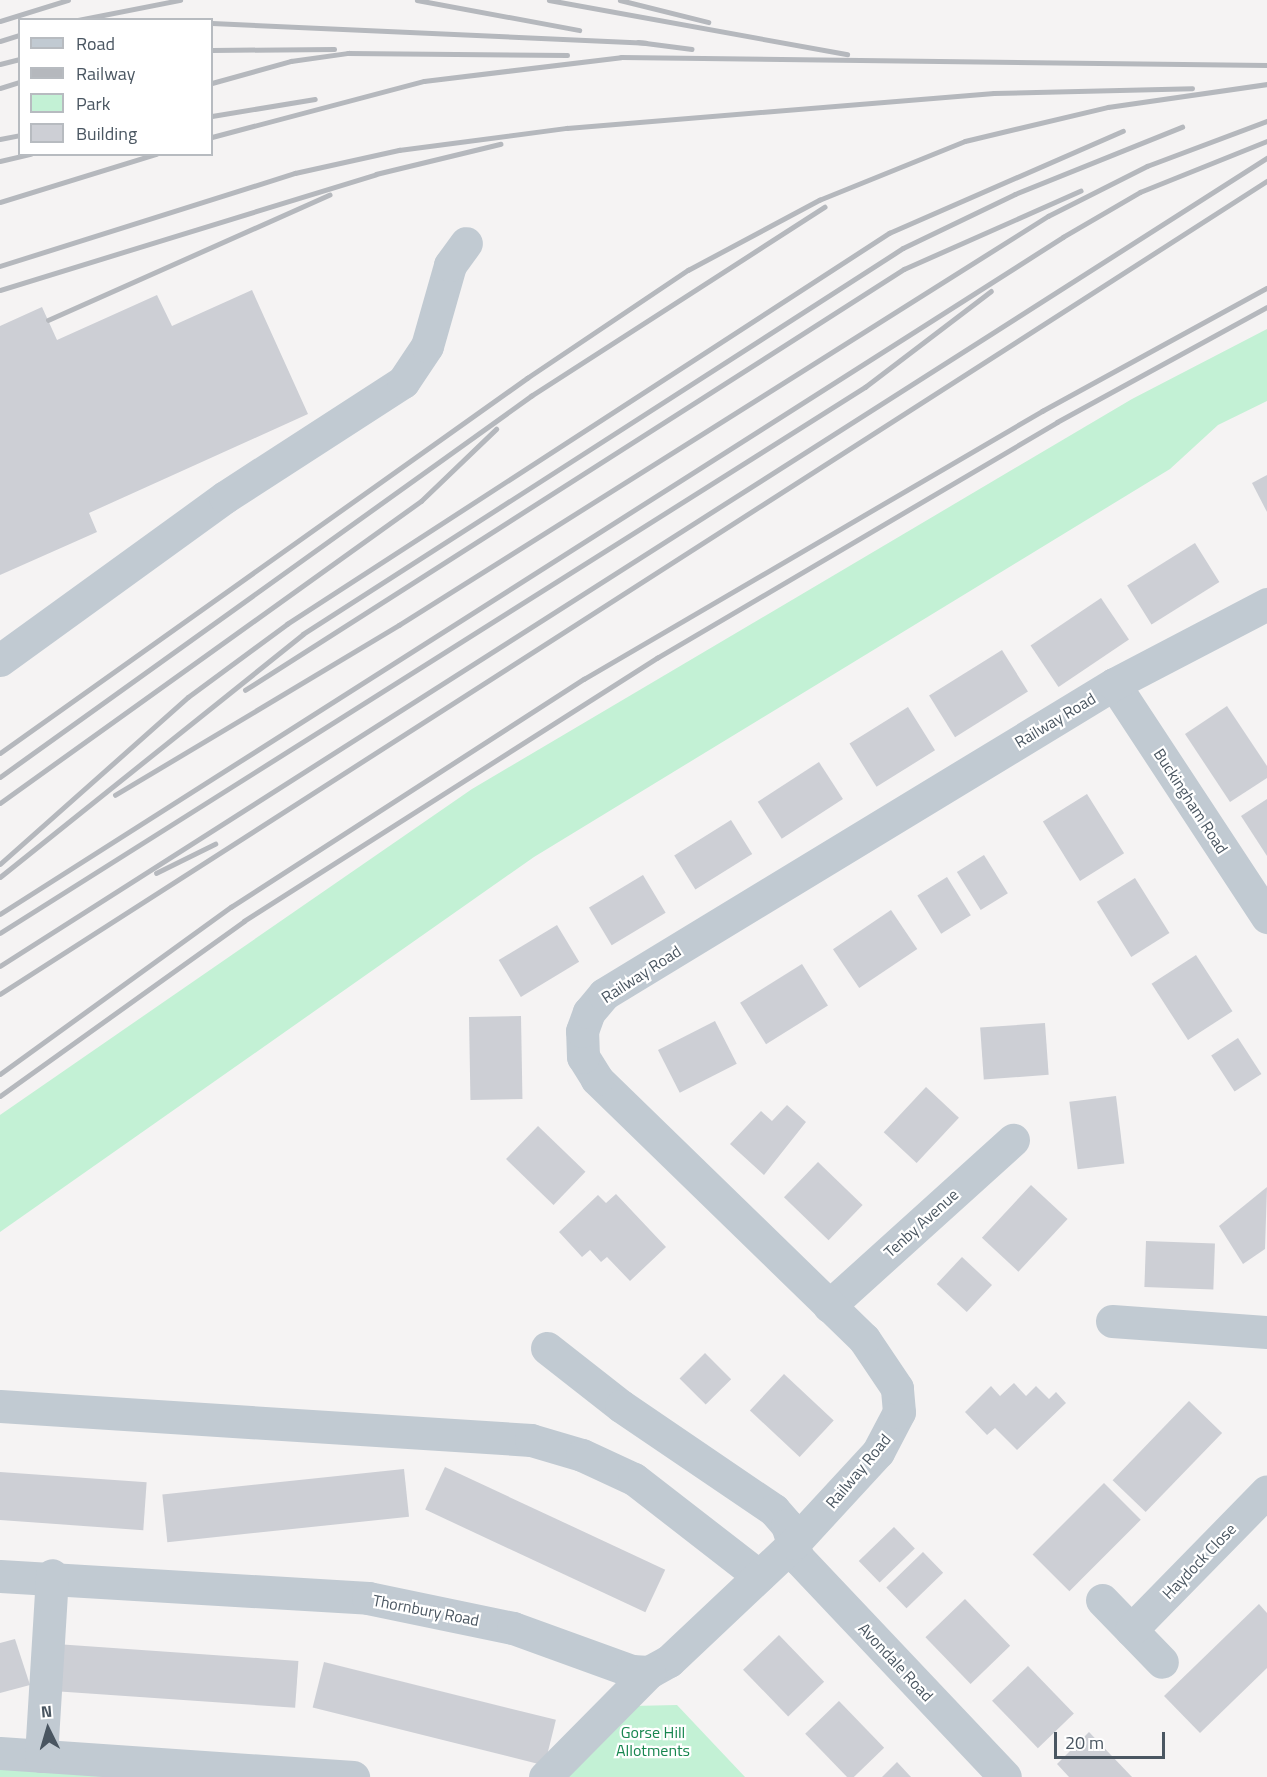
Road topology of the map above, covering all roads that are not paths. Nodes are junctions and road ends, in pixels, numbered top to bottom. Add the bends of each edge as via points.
1 (466, 243) dead end
2 (1267, 604) edge
3 (0, 660) edge
4 (1114, 684) junction
5 (1267, 917) edge
6 (1013, 1140) dead end
7 (829, 1306) junction
8 (1112, 1321) dead end
9 (1267, 1332) edge
10 (547, 1348) dead end
11 (0, 1406) edge
12 (1267, 1491) edge
13 (794, 1543) junction
14 (52, 1575) junction
15 (0, 1576) edge
16 (759, 1576) junction
17 (1102, 1600) dead end
18 (1131, 1630) junction
19 (1162, 1662) dead end
20 (650, 1672) junction
21 (0, 1753) edge
22 (41, 1756) junction
23 (353, 1777) edge
24 (545, 1777) edge
25 (1005, 1777) edge

1 - 3 street via 450,265 426,346 404,382 225,496
2 - 4 street, Railway Road
4 - 5 street, Buckingham Road
4 - 7 street, Railway Road via 604,994 590,1012 582,1031 583,1057 597,1079
6 - 7 street, Tenby Avenue
7 - 13 street, Railway Road via 883,1366 897,1388 899,1412 878,1452
8 - 9 street
10 - 13 street, Avondale Road via 621,1406 750,1491 787,1525
11 - 16 street via 531,1440 582,1455 634,1479
12 - 18 street, Haydock Close
13 - 16 street
13 - 25 street, Avondale Road via 798,1558
14 - 15 street, Thornbury Road
14 - 20 street, Thornbury Road via 414,1605 513,1628 613,1665
14 - 22 street
16 - 20 street via 669,1661
17 - 18 street
18 - 19 street
20 - 24 street
21 - 22 street
22 - 23 street

